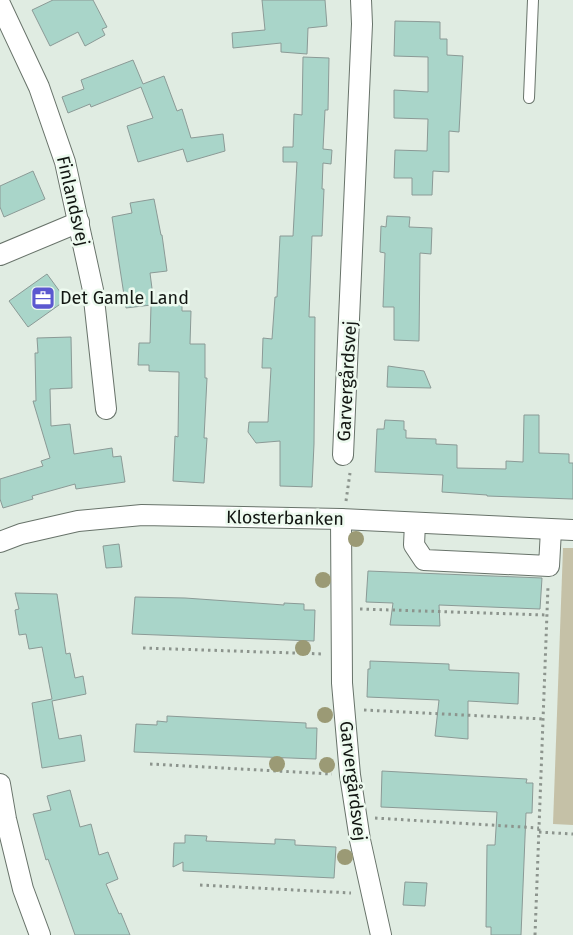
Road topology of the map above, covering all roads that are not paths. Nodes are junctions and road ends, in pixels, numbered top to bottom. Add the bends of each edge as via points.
1 (361, 0) edge
2 (533, 0) edge
3 (0, 4) edge
4 (529, 98) dead end
5 (79, 222) junction
6 (0, 255) edge
7 (106, 409) dead end
8 (344, 455) road end
9 (340, 520) junction
10 (415, 523) junction
11 (551, 530) junction
12 (573, 530) edge
13 (0, 542) edge
14 (0, 784) edge
15 (3, 821) edge
16 (40, 935) edge
17 (381, 935) edge

1 - 8 street, Garvergårdsvej
2 - 4 lane
3 - 5 street, Finlandsvej via 39,87 65,162
5 - 6 street
5 - 7 street, Finlandsvej via 93,290
9 - 10 street, Klosterbanken
9 - 13 street, Klosterbanken via 142,515 78,521 20,534
9 - 17 street, Garvergårdsvej via 344,709 350,775
10 - 11 street, Klosterbanken
10 - 11 street via 414,545 424,560 549,566
11 - 12 street, Klosterbanken
14 - 15 street
15 - 16 street

